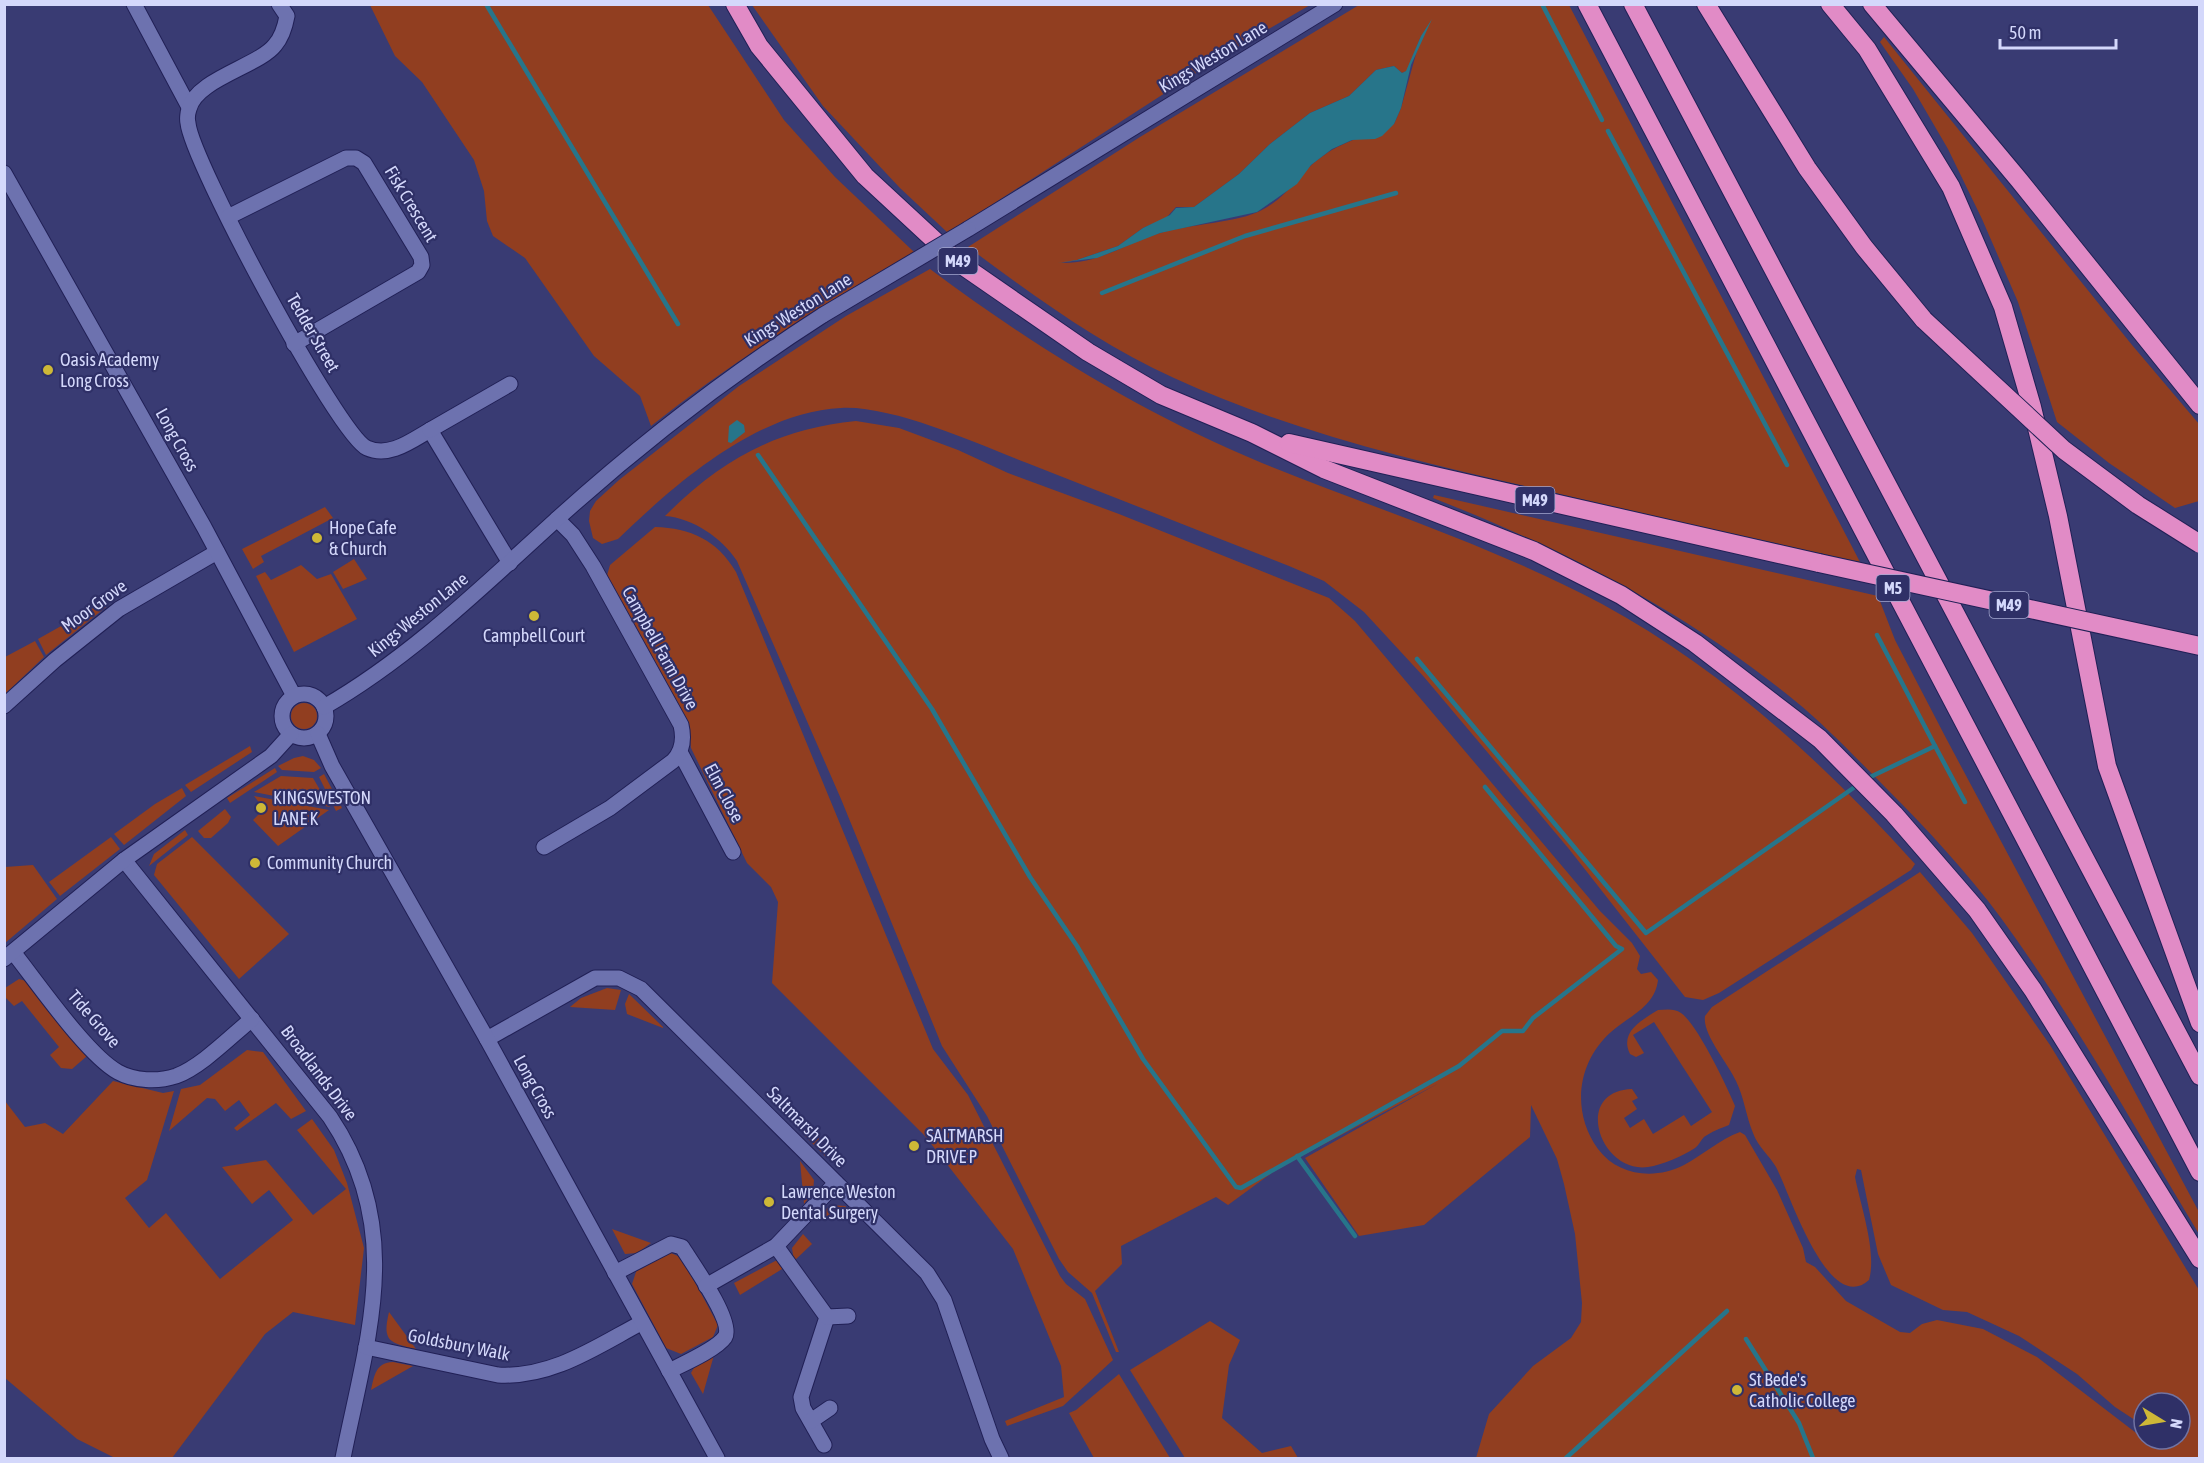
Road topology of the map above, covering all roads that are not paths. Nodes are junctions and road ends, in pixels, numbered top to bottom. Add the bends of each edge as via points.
1 (134, 4) edge
2 (279, 4) edge
3 (735, 4) edge
4 (1335, 4) edge
5 (1587, 4) edge
6 (1633, 4) edge
7 (1706, 4) edge
8 (1830, 4) edge
9 (1872, 4) edge
10 (189, 107) junction
11 (4, 173) edge
12 (228, 217) junction
13 (294, 344) junction
14 (510, 384) dead end
15 (2199, 405) edge
16 (430, 430) junction
17 (1252, 433) junction
18 (557, 519) junction
19 (2199, 544) edge
20 (217, 552) junction
21 (510, 564) junction
22 (2199, 646) edge
23 (294, 696) junction
24 (4, 706) edge
25 (324, 707) junction
26 (291, 734) junction
27 (318, 734) junction
28 (680, 752) junction
29 (544, 847) dead end
30 (733, 852) dead end
31 (124, 861) junction
32 (9, 956) edge
33 (252, 1019) junction
34 (2199, 1023) edge
35 (487, 1039) junction
36 (2199, 1076) edge
37 (2199, 1172) edge
38 (836, 1184) junction
39 (776, 1246) junction
40 (2199, 1259) edge
41 (615, 1273) junction
42 (706, 1286) junction
43 (848, 1316) dead end
44 (827, 1317) junction
45 (641, 1323) junction
46 (366, 1347) junction
47 (669, 1371) junction
48 (830, 1408) dead end
49 (811, 1421) junction
50 (825, 1445) dead end
51 (343, 1458) edge
52 (717, 1458) edge
53 (1001, 1458) edge

1 - 10 street, Tedder Street
2 - 10 street via 287,16 275,46 203,89
3 - 17 highway, M49 via 759,46 865,176 959,263 1161,395
4 - 18 street, Kings Weston Lane, bridge via 823,315 678,416
5 - 37 highway, M5
6 - 36 highway, M5
7 - 19 highway, bridge via 1807,168 1864,247 1924,320 2064,450
8 - 34 highway via 1867,50 1951,187 2002,307 2032,407 2058,516 2107,766
9 - 15 highway
10 - 12 street, Tedder Street via 188,123
11 - 20 street, Long Cross
12 - 13 street, Tedder Street
12 - 13 street, Fisk Crescent via 346,158 356,158 364,164 421,257 418,272
13 - 16 street, Tedder Street via 352,436 362,445 376,451 391,450
14 - 16 street, Tedder Street
16 - 21 street
17 - 22 highway, M49, bridge
17 - 40 highway via 1324,469 1534,551 1622,595 1695,643 1820,739 1894,814 1962,892 2033,990
18 - 21 street, Kings Weston Lane
18 - 28 street, Campbell Farm Drive via 593,566 681,726
20 - 23 street, Long Cross
20 - 24 street, Moor Grove via 119,609
21 - 25 street, Kings Weston Lane via 369,680
23 - 25 street via 308,694
23 - 26 street via 285,705 282,718
25 - 27 street via 325,721
26 - 27 street via 304,738
26 - 31 street via 255,768
27 - 35 street, Long Cross via 337,776
28 - 29 street via 610,808
28 - 30 street, Elm Close
31 - 32 street
31 - 33 street, Broadlands Drive
32 - 33 street, Tide Grove via 94,1052 111,1068 130,1077 151,1080 177,1076
33 - 46 street, Broadlands Drive via 330,1117 356,1166 376,1254
35 - 38 street, Saltmarsh Drive via 595,978 629,981
35 - 41 street, Long Cross
38 - 39 street
38 - 53 street, Saltmarsh Drive via 936,1285
39 - 42 street
39 - 44 street
41 - 42 street via 676,1244 682,1247
41 - 45 street, Long Cross
42 - 47 street via 727,1324 726,1334 719,1343
43 - 44 street
44 - 49 street via 802,1391 802,1407
45 - 46 street, Goldsbury Walk via 566,1363 520,1375 498,1375
45 - 47 street, Long Cross
46 - 51 street, Broadlands Drive
47 - 52 street, Long Cross
48 - 49 street
49 - 50 street

